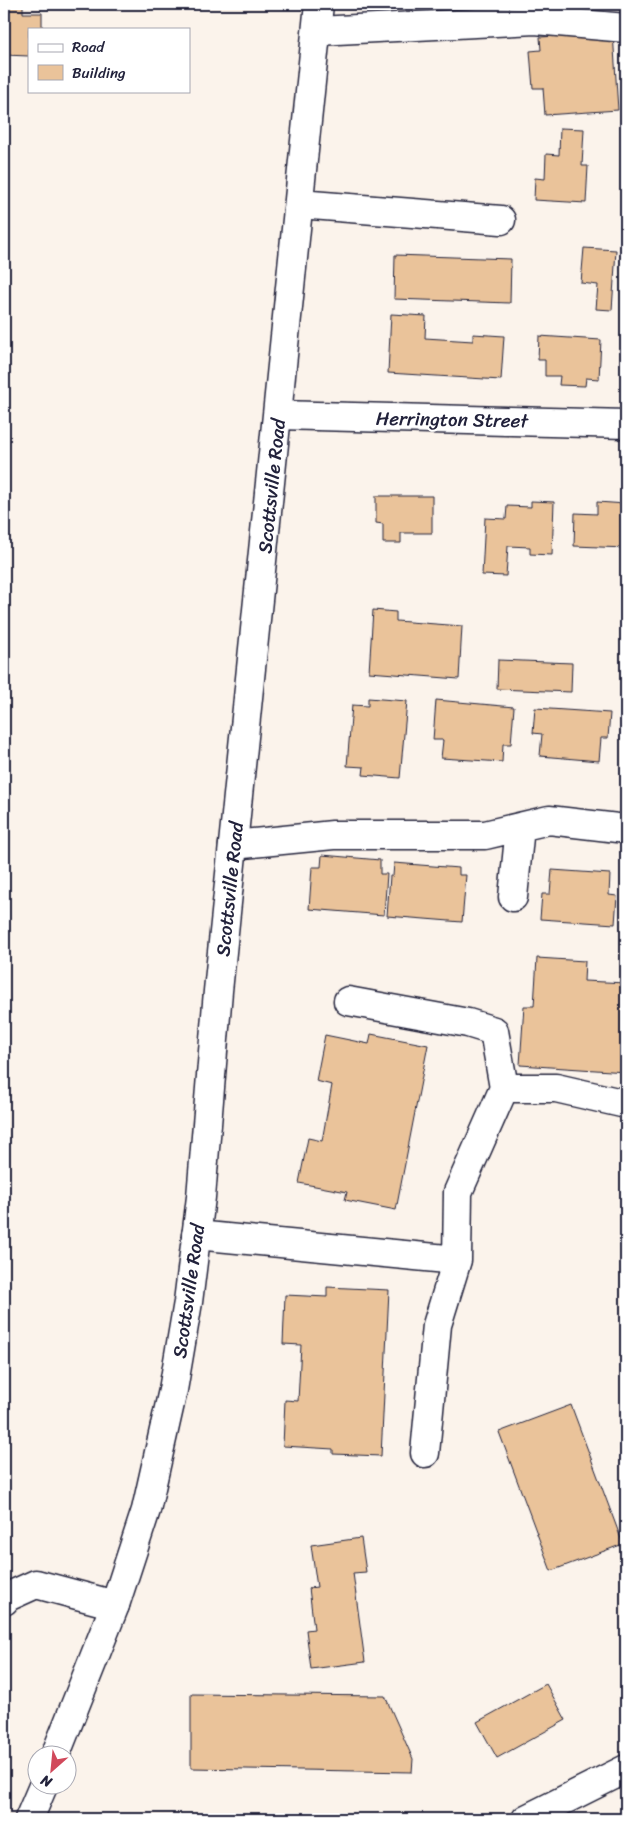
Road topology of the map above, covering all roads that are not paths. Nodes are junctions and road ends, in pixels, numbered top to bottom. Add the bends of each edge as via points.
1 (320, 4) edge
2 (626, 28) edge
3 (317, 31) junction
4 (299, 204) junction
5 (501, 220) dead end
6 (278, 415) junction
7 (626, 424) edge
8 (520, 826) junction
9 (626, 829) edge
10 (233, 845) junction
11 (513, 897) dead end
12 (348, 1001) dead end
13 (504, 1088) junction
14 (626, 1104) edge
15 (196, 1235) junction
16 (457, 1260) junction
17 (425, 1453) dead end
18 (4, 1598) edge
19 (115, 1605) junction
20 (59, 1746) edge
21 (626, 1769) edge
22 (38, 1796) edge
23 (28, 1819) edge
24 (526, 1819) edge

1 - 3 main road, Scottsville Road
2 - 3 main road via 535,20
3 - 4 main road, Scottsville Road
4 - 5 main road
4 - 6 main road, Scottsville Road
6 - 7 main road, Herrington Street
6 - 10 main road, Scottsville Road
8 - 9 main road via 549,820
8 - 10 main road via 485,835 333,835
8 - 11 main road
10 - 15 main road, Scottsville Road
12 - 13 main road via 468,1023 494,1031
13 - 14 main road via 556,1088
13 - 16 main road via 458,1192
15 - 16 main road
15 - 19 main road, Scottsville Road via 173,1390 146,1510
16 - 17 main road via 437,1326
18 - 19 main road via 36,1584
19 - 20 main road, Scottsville Road
21 - 24 main road
22 - 23 main road

